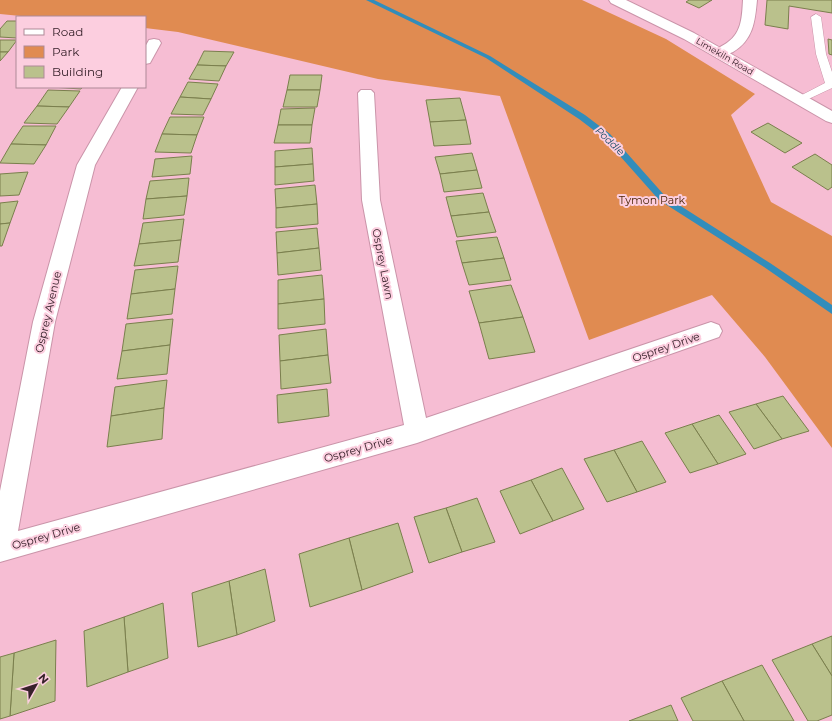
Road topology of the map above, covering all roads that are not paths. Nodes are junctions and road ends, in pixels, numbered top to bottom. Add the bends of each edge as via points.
1 (616, 0) edge
2 (750, 0) edge
3 (816, 17) dead end
4 (154, 43) dead end
5 (720, 53) junction
6 (146, 58) edge
7 (129, 88) edge
8 (366, 93) dead end
9 (800, 100) junction
10 (832, 118) edge
11 (711, 332) dead end
12 (417, 432) junction
13 (1, 548) edge

1 - 5 street, Limekiln Road
2 - 5 street via 746,32 738,42
3 - 9 lane via 821,54 831,84
4 - 6 street
5 - 9 street, Limekiln Road
7 - 13 street, Osprey Avenue via 86,165 44,322
8 - 12 street, Osprey Lawn via 371,200
9 - 10 street, Limekiln Road
11 - 12 street, Osprey Drive
12 - 13 street, Osprey Drive

